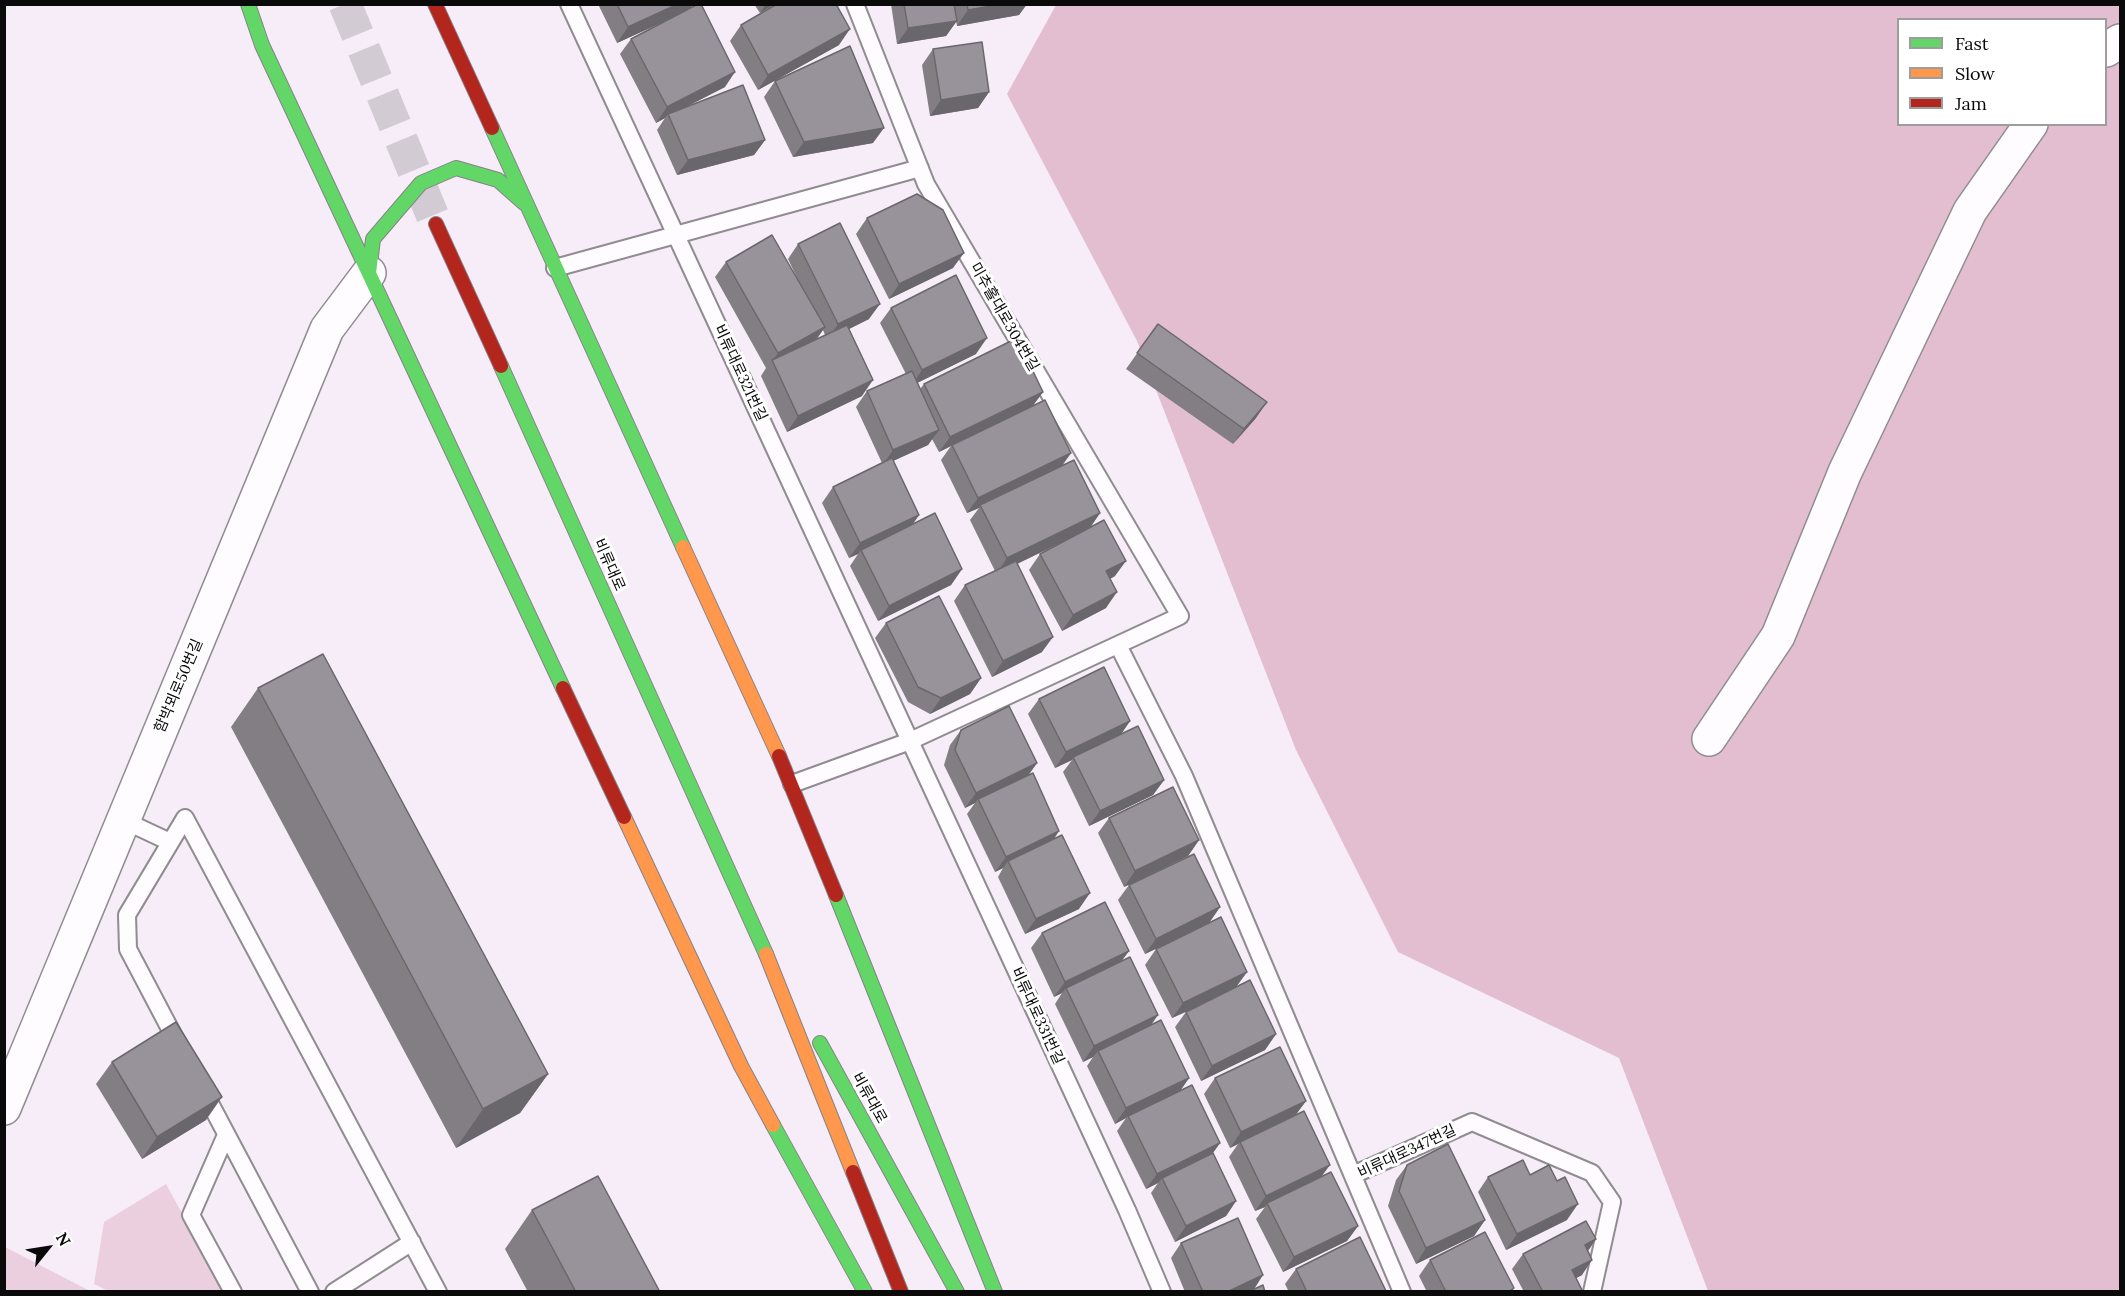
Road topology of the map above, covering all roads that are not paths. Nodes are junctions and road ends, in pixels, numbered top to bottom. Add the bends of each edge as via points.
1 (248, 4) edge
2 (435, 4) edge
3 (569, 4) edge
4 (855, 4) edge
5 (2121, 41) edge
6 (2107, 49) edge
7 (2030, 126) edge
8 (920, 168) junction
9 (526, 204) junction
10 (436, 224) tunnel mouth
11 (676, 236) junction
12 (555, 268) junction
13 (369, 273) junction
14 (1118, 645) junction
15 (1709, 739) dead end
16 (910, 741) junction
17 (792, 784) junction
18 (123, 820) junction
19 (170, 842) junction
20 (753, 921) junction
21 (4, 1108) edge
22 (226, 1135) junction
23 (1353, 1175) junction
24 (412, 1242) junction
25 (233, 1292) edge
26 (310, 1292) edge
27 (334, 1292) edge
28 (438, 1292) edge
29 (866, 1292) edge
30 (901, 1292) edge
31 (957, 1292) edge
32 (995, 1292) edge
33 (1162, 1292) edge
34 (1402, 1292) edge
35 (1592, 1292) edge

1 - 13 main road via 262,45
2 - 9 main road
3 - 11 lane, 비류대로321번길
4 - 8 lane, 미추홀대로304번길
5 - 6 street
7 - 15 street via 1970,211 1845,472 1778,636
8 - 11 lane
8 - 14 lane, 미추홀대로304번길 via 1180,616
9 - 12 main road
9 - 13 main road via 498,180 456,168 421,183 374,239
10 - 20 main road, 비류대로
11 - 12 lane
11 - 16 lane, 비류대로321번길
12 - 17 main road
13 - 18 street, 함박뫼로50번길 via 327,329
13 - 29 main road via 741,1066
14 - 16 lane
14 - 23 lane via 1184,776
16 - 17 lane
16 - 33 lane, 비류대로331번길
17 - 32 main road
18 - 19 lane
18 - 21 street, 함박뫼로50번길
19 - 22 lane via 127,915 128,949
19 - 24 lane via 185,818
20 - 30 main road, 비류대로
20 - 31 main road, 비류대로
22 - 25 lane via 191,1215
22 - 26 lane
23 - 34 lane, 비류대로347번길
23 - 35 lane, 비류대로347번길 via 1472,1122 1592,1173 1612,1202
24 - 27 lane
24 - 28 lane

